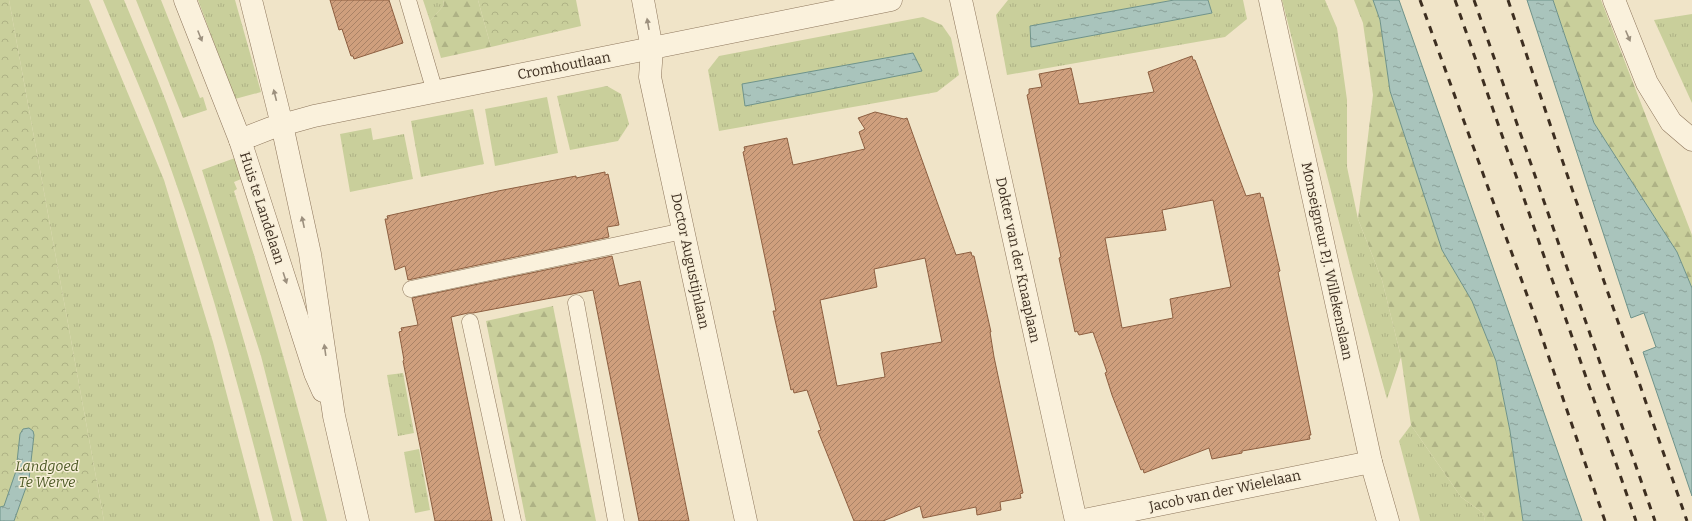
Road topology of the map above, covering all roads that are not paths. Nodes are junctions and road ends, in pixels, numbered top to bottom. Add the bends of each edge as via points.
1 (185, 0) edge
2 (251, 0) edge
3 (408, 0) edge
4 (643, 0) edge
5 (891, 0) edge
6 (961, 0) edge
7 (1270, 0) edge
8 (1614, 0) edge
9 (652, 49) junction
10 (435, 92) junction
11 (282, 125) junction
12 (240, 140) junction
13 (1692, 140) edge
14 (683, 231) junction
15 (411, 289) dead end
16 (576, 303) dead end
17 (470, 322) dead end
18 (334, 416) junction
19 (1371, 462) junction
20 (358, 521) edge
21 (513, 521) edge
22 (616, 521) edge
23 (746, 521) edge
24 (1076, 521) edge
25 (1079, 521) edge
26 (1388, 521) edge

1 -> 12 street, Huis te Landelaan
11 -> 2 street, Huis te Landelaan
3 - 10 lane
9 -> 4 street, Doctor Augustijnlaan
5 - 9 street, Cromhoutlaan
6 - 24 street, Dokter van der Knaaplaan
7 - 19 street, Monseigneur P.J. Willekenslaan
8 -> 13 street via 1647,83 1671,122
9 - 10 street, Cromhoutlaan
9 - 14 street, Doctor Augustijnlaan via 650,77
10 - 11 street, Cromhoutlaan via 314,116
11 - 12 street, Cromhoutlaan
18 -> 11 street, Huis te Landelaan via 316,286
12 -> 18 street, Huis te Landelaan via 315,373
14 - 15 lane
14 - 23 street, Doctor Augustijnlaan
16 - 22 lane
17 - 21 lane
18 - 20 street, Huis te Landelaan
19 - 25 street, Jacob van der Wielelaan
19 - 26 street, Monseigneur P.J. Willekenslaan

